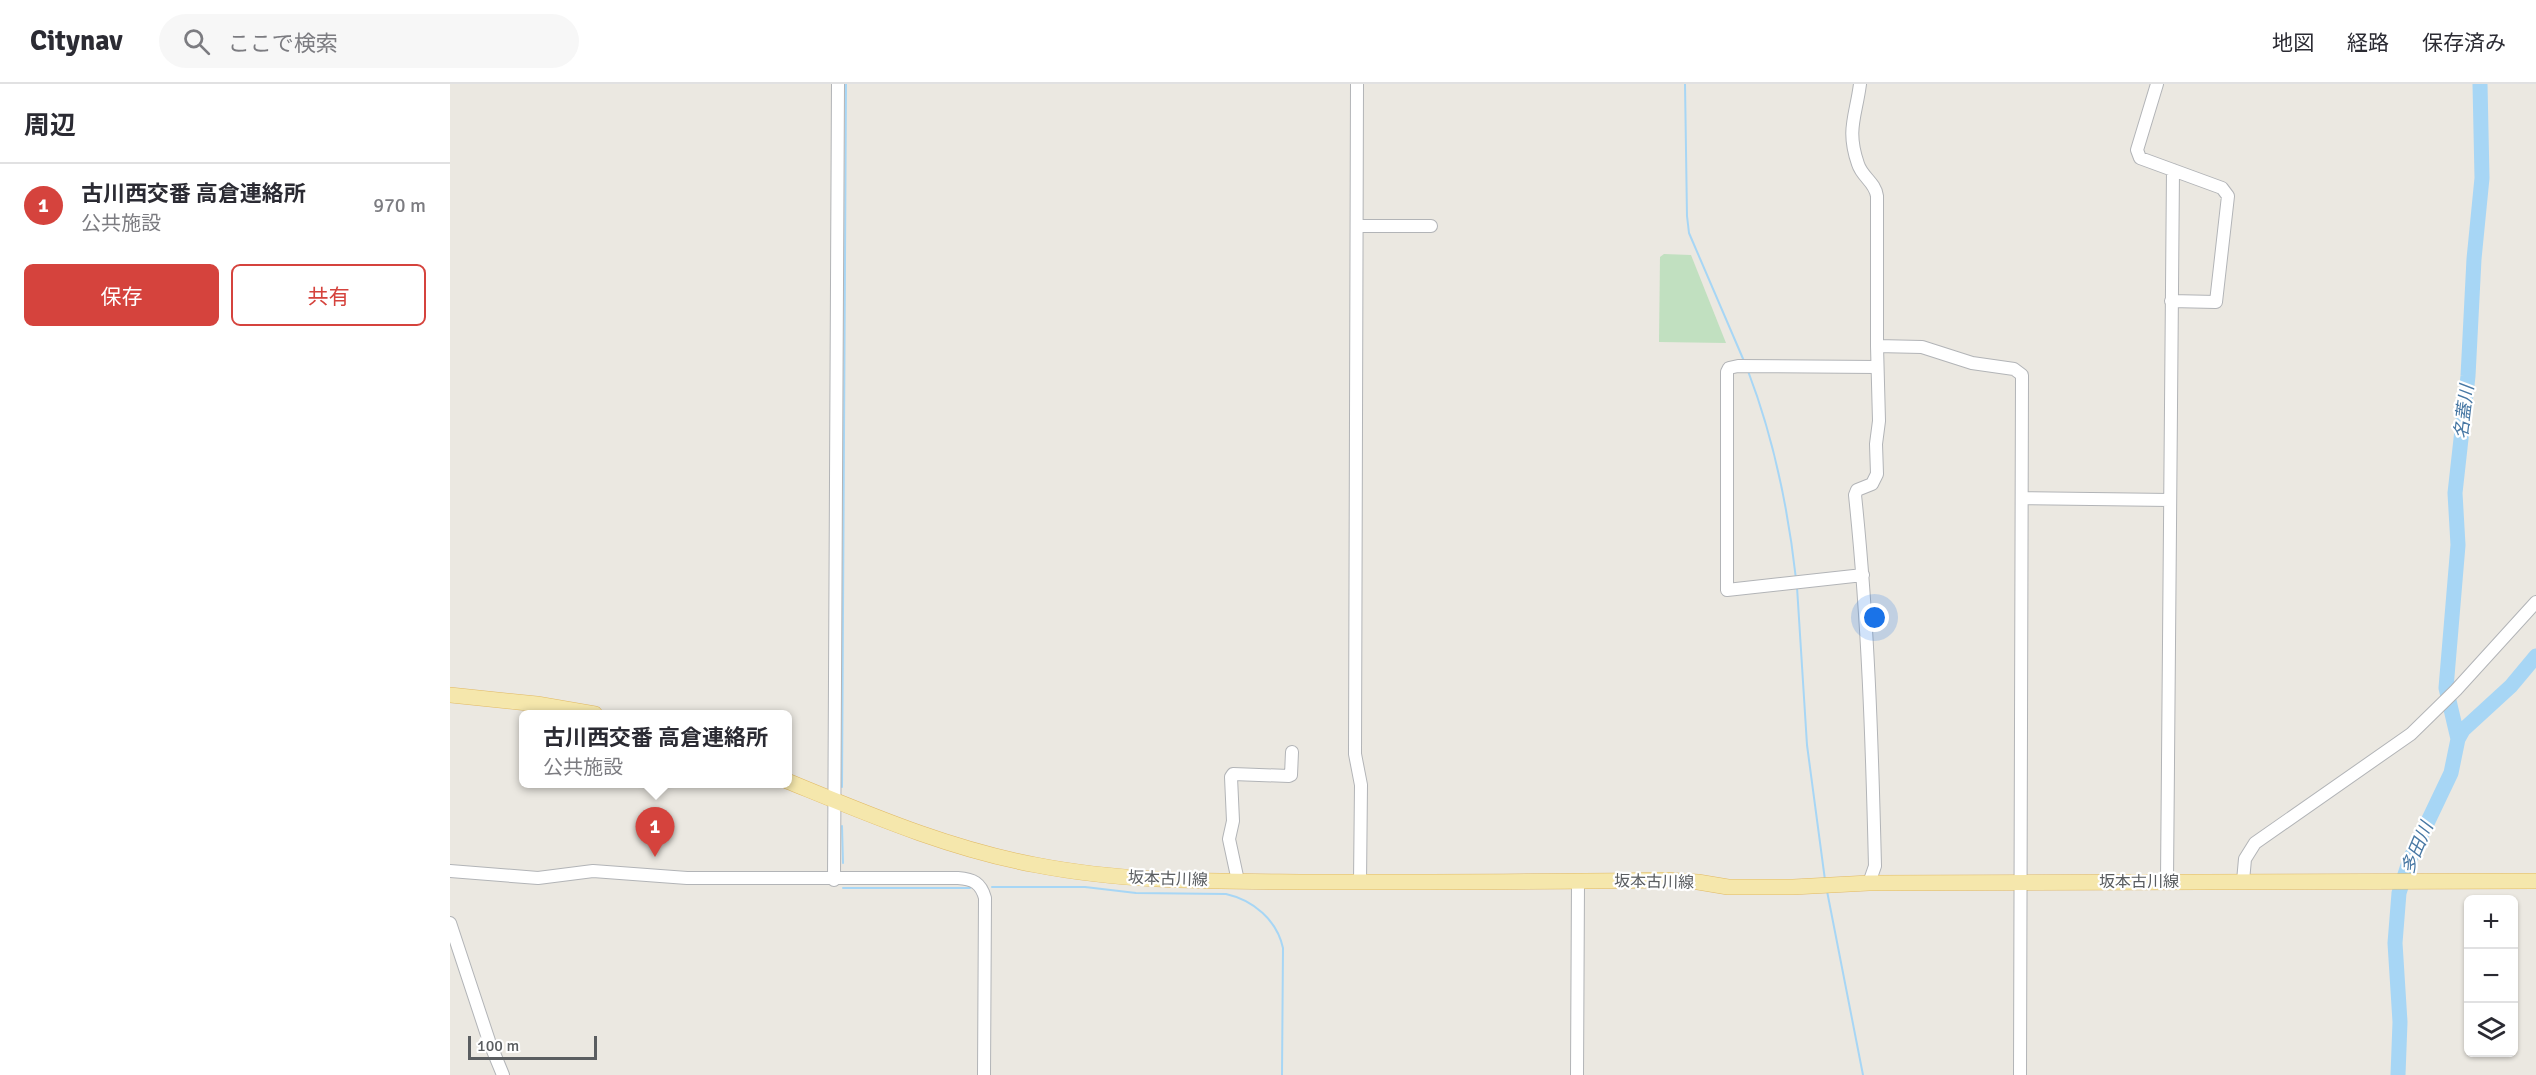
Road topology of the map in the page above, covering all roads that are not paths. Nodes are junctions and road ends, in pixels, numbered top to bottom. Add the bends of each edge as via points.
1 (838, 84) edge
2 (1357, 84) edge
3 (1860, 84) edge
4 (2157, 84) edge
5 (2173, 170) junction
6 (1357, 226) junction
7 (1431, 226) dead end
8 (2171, 301) junction
9 (1877, 346) junction
10 (1877, 367) junction
11 (2022, 498) junction
12 (2170, 500) junction
13 (1863, 575) junction
14 (2536, 602) edge
15 (450, 696) edge
16 (572, 710) edge
17 (1292, 752) dead end
18 (792, 783) edge
19 (835, 800) junction
20 (450, 871) edge
21 (834, 880) junction
22 (1238, 881) junction
23 (2167, 881) junction
24 (2243, 881) junction
25 (2536, 881) edge
26 (1360, 882) junction
27 (1578, 882) junction
28 (2020, 882) junction
29 (1869, 883) junction
30 (450, 923) edge
31 (503, 1075) edge
32 (984, 1075) edge
33 (1577, 1075) edge
34 (2020, 1075) edge

1 - 19 street
2 - 6 street
3 - 9 street via 1851,134 1858,164 1877,196
4 - 5 street via 2138,154
5 - 8 street
5 - 8 street via 2222,188 2228,196 2216,302
6 - 7 street
6 - 26 street via 1355,742 1361,785
8 - 12 street
9 - 10 street
9 - 11 street via 1922,347 1972,363 2019,371
10 - 13 street via 1877,474 1872,484 1857,490 1855,495
10 - 13 street via 1738,366 1727,372 1727,590
11 - 12 street
11 - 28 street
12 - 23 street
13 - 29 street via 1875,866
14 - 24 street via 2411,734 2255,843 2245,859
15 - 16 main road
17 - 22 street via 1290,776 1231,777 1233,821 1229,840
18 - 19 main road, 坂本古川線
19 - 21 street
19 - 22 main road, 坂本古川線 via 917,833 1035,865 1143,879
20 - 21 street via 538,878 593,871 687,878
21 - 32 street via 968,879 980,885 985,898
22 - 26 main road, 坂本古川線
23 - 24 main road, 坂本古川線
23 - 28 main road, 坂本古川線
24 - 25 main road, 坂本古川線
26 - 27 main road, 坂本古川線
27 - 29 main road, 坂本古川線 via 1666,880 1728,887
27 - 33 street
28 - 29 main road, 坂本古川線
28 - 34 street
30 - 31 street

